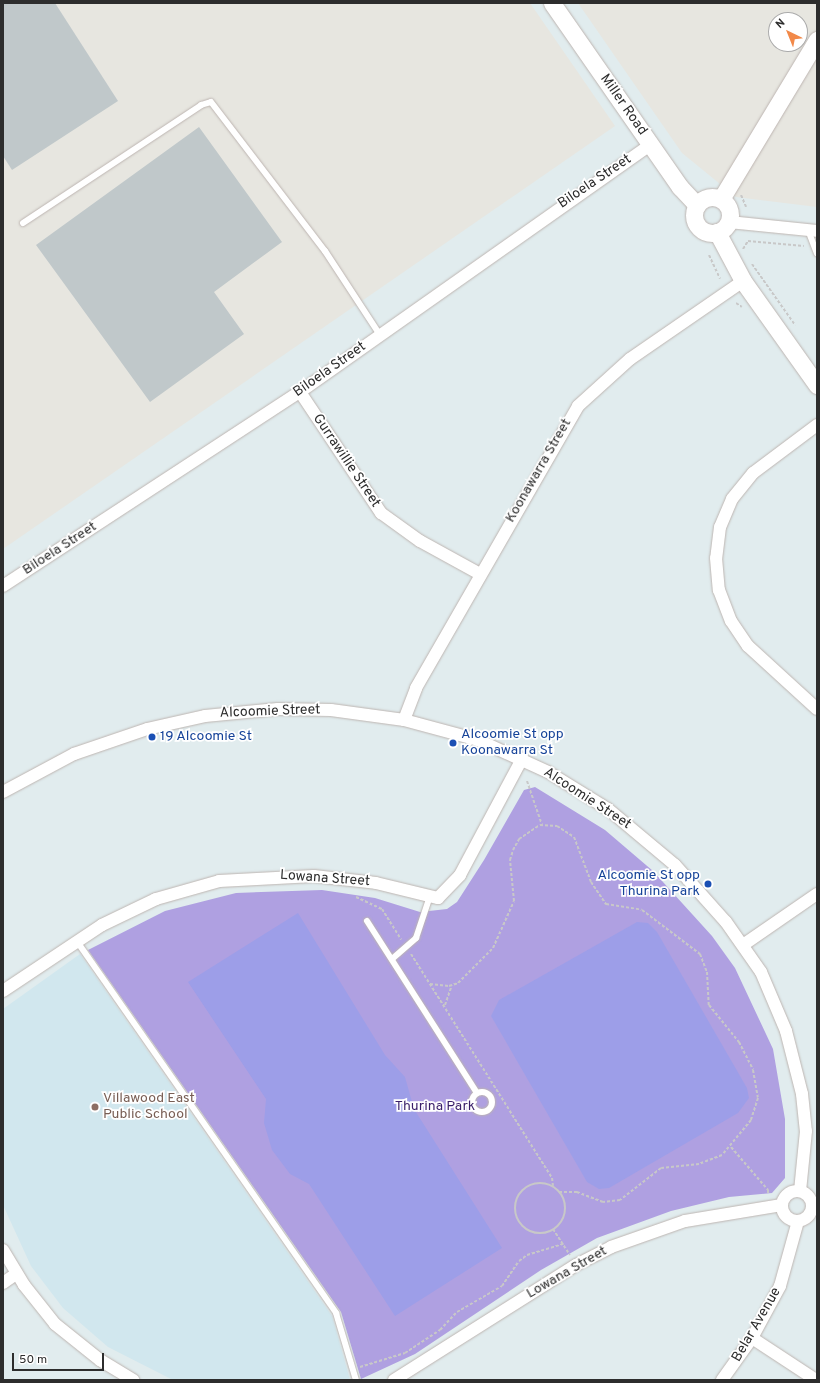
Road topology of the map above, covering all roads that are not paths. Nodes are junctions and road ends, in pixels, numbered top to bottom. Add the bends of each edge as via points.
1 (552, 3) edge
2 (817, 40) edge
3 (651, 144) junction
4 (721, 199) junction
5 (697, 205) junction
6 (23, 223) dead end
7 (723, 227) junction
8 (813, 231) edge
9 (817, 253) edge
10 (743, 281) junction
11 (380, 335) junction
12 (817, 385) edge
13 (300, 392) junction
14 (817, 425) edge
15 (480, 574) junction
16 (3, 586) edge
17 (817, 709) edge
18 (404, 720) junction
19 (522, 759) junction
20 (3, 792) edge
21 (817, 894) edge
22 (429, 899) junction
23 (367, 921) dead end
24 (76, 940) junction
25 (743, 945) junction
26 (392, 959) junction
27 (3, 991) edge
28 (477, 1093) dead end
29 (812, 1130) edge
30 (800, 1191) junction
31 (782, 1205) junction
32 (815, 1207) edge
33 (798, 1221) junction
34 (3, 1250) edge
35 (16, 1274) junction
36 (3, 1283) edge
37 (752, 1338) junction
38 (133, 1380) edge
39 (356, 1380) edge
40 (394, 1380) edge
41 (722, 1380) edge
42 (816, 1380) edge

1 - 3 main road, Miller Road
2 - 4 main road
3 - 5 main road, Miller Road
3 - 11 street, Biloela Street
4 - 5 main road via 706,198
4 - 7 main road via 728,206
5 - 7 main road via 694,215 698,225 706,232
6 - 11 lane via 195,109 211,102 325,251
7 - 8 street
7 - 10 main road
8 - 9 lane via 812,247
10 - 12 main road
10 - 15 street, Koonawarra Street via 630,359 578,406
11 - 13 street, Biloela Street
13 - 15 street, Gurrawillie Street via 381,514 415,538
13 - 16 street, Biloela Street
14 - 17 street via 753,473 732,498 720,527 716,558 719,590 731,621 748,646
15 - 18 street, Koonawarra Street via 416,688
18 - 19 street, Alcoomie Street via 478,740
18 - 20 street, Alcoomie Street via 302,708 204,716 101,743 45,767
19 - 22 street via 454,885 438,898
19 - 25 street, Alcoomie Street via 608,809 643,837 704,896
21 - 25 street
22 - 24 street, Lowana Street via 346,878 253,877 219,881 156,899
22 - 26 lane via 423,926 407,949
23 - 26 lane
24 - 27 street, Lowana Street
24 - 39 lane via 336,1313
25 - 29 street, Alcoomie Street via 774,998 786,1031
26 - 28 lane
29 - 30 street, Alcoomie Street
30 - 31 street via 788,1194
30 - 32 street via 810,1197
31 - 33 street via 786,1216
31 - 40 street, Lowana Street via 685,1221 611,1247 576,1265
32 - 33 street via 808,1216
33 - 37 street, Belar Avenue via 780,1286
34 - 35 street
35 - 36 street
35 - 38 street via 55,1324 100,1360
37 - 41 street, Belar Avenue
37 - 42 street

